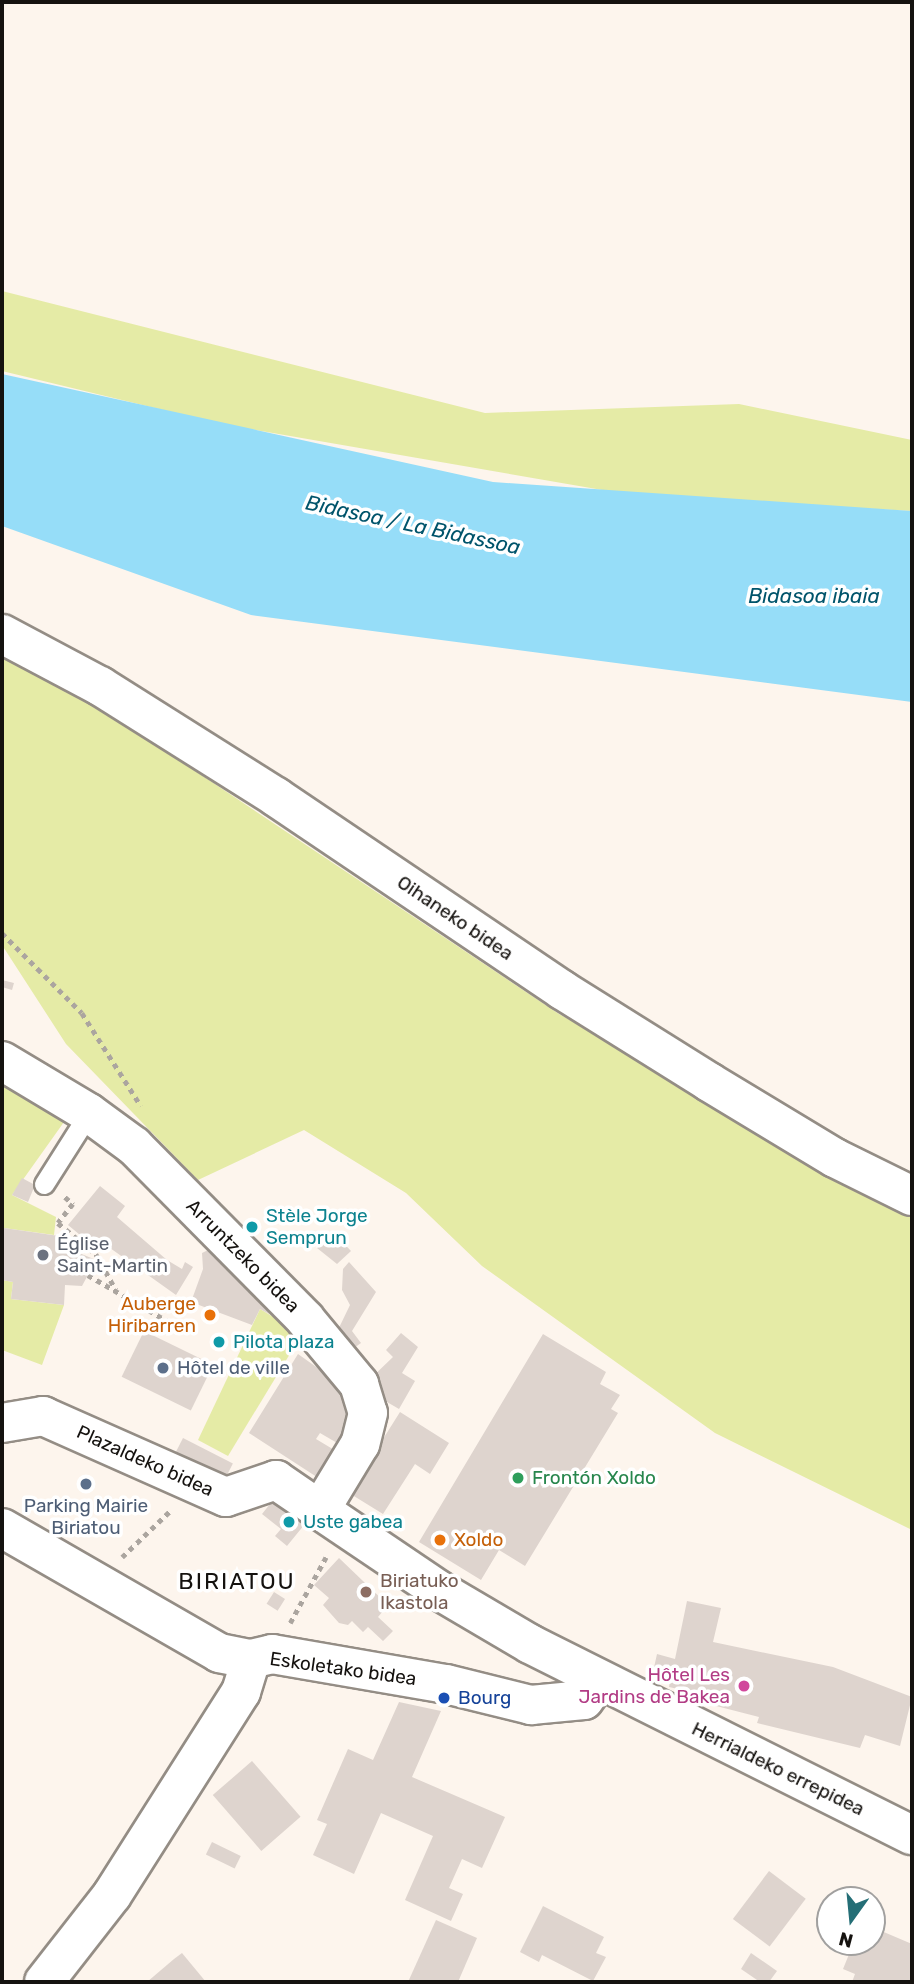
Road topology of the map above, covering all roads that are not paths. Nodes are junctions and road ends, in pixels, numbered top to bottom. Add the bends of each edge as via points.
1 (2, 634) edge
2 (2, 1060) edge
3 (89, 1113) junction
4 (44, 1184) dead end
5 (912, 1196) edge
6 (2, 1423) edge
7 (332, 1517) junction
8 (2, 1528) edge
9 (262, 1656) junction
10 (598, 1681) junction
11 (912, 1835) edge
12 (44, 1982) edge

1 - 5 street, Oihaneko bidea via 100,686 276,797 562,990 709,1082 835,1158
2 - 3 street, Arruntzeko bidea
3 - 4 lane
3 - 7 street, Arruntzeko bidea via 134,1146 225,1237 305,1319 359,1384 368,1413
6 - 7 street, Plazaldeko bidea via 43,1416 226,1497 276,1480
7 - 10 street, Herrialdeko errepidea via 440,1591
8 - 9 street via 219,1653
9 - 10 street, Eskoletako bidea via 446,1684 531,1705 584,1700
9 - 12 street, Eskoletako bidea via 119,1883
10 - 11 street, Herrialdeko errepidea

